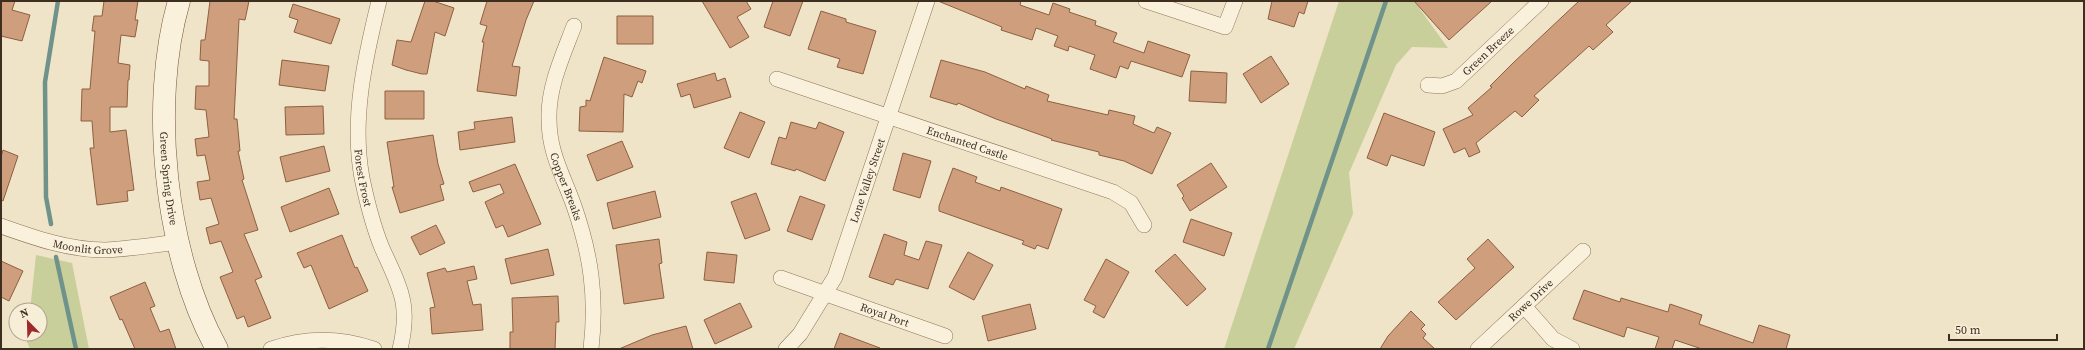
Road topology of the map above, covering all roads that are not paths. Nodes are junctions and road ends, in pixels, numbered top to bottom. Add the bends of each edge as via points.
1 (179, 1) edge
2 (379, 1) edge
3 (927, 1) edge
4 (1146, 1) edge
5 (1235, 1) edge
6 (1541, 1) edge
7 (574, 26) dead end
8 (777, 79) dead end
9 (1428, 85) dead end
10 (888, 116) junction
11 (1144, 225) dead end
12 (1, 226) edge
13 (178, 242) junction
14 (1583, 251) dead end
15 (781, 278) dead end
16 (825, 294) junction
17 (1524, 306) junction
18 (945, 336) dead end
19 (218, 349) edge
20 (271, 349) edge
21 (374, 349) edge
22 (400, 349) edge
23 (591, 349) edge
24 (786, 349) edge
25 (1478, 349) edge
26 (1572, 349) edge

1 - 13 street, Green Spring Drive via 169,56 164,108 166,161
2 - 22 street, Forest Frost via 361,90 359,149 370,213 403,297 405,330
3 - 10 street, Lone Valley Street
4 - 5 street via 1225,27
6 - 9 street, Green Breeze via 1456,81 1442,86
7 - 23 street, Copper Breaks via 558,67 549,103 548,119 556,164 573,204 590,267 594,295
8 - 10 street, Enchanted Castle
10 - 11 street, Enchanted Castle via 1113,192 1131,203
10 - 16 street, Lone Valley Street via 835,276
12 - 13 street, Moonlit Grove via 55,244 79,248 127,248
13 - 19 street, Green Spring Drive via 198,304
14 - 17 street, Rowe Drive
15 - 16 street, Royal Port
16 - 18 street, Royal Port
16 - 24 street, Lone Valley Street via 800,334
17 - 25 street, Rowe Drive
17 - 26 street via 1553,340
20 - 21 street via 298,341 328,339

